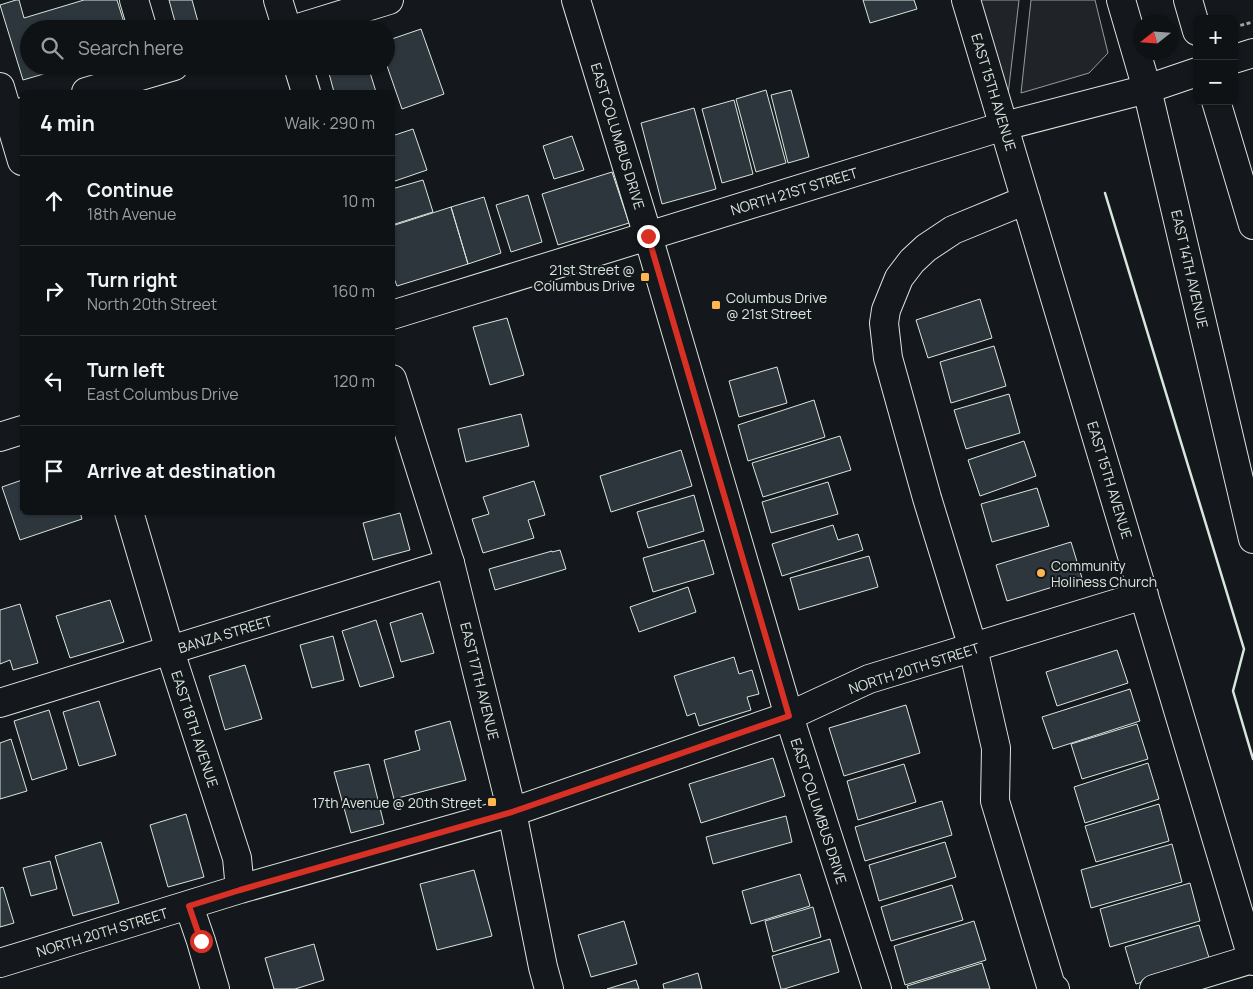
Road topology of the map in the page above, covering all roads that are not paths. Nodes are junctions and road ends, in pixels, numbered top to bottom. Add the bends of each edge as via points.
1 (134, 0) edge
2 (278, 0) edge
3 (390, 0) edge
4 (576, 0) edge
5 (966, 0) edge
6 (1121, 0) edge
7 (1188, 0) edge
8 (1193, 17) edge
9 (140, 20) edge
10 (284, 20) edge
11 (324, 20) edge
12 (1253, 53) edge
13 (1238, 59) edge
14 (1193, 73) edge
15 (144, 75) edge
16 (301, 75) edge
17 (0, 87) edge
18 (1147, 89) junction
19 (93, 90) edge
20 (305, 90) edge
21 (1220, 113) edge
22 (10, 115) edge
23 (1004, 126) junction
24 (20, 153) edge
25 (1026, 200) junction
26 (1253, 225) edge
27 (648, 236) junction
28 (395, 314) edge
29 (395, 388) edge
30 (20, 431) edge
31 (0, 437) edge
32 (130, 515) edge
33 (1253, 538) edge
34 (450, 563) junction
35 (1144, 595) junction
36 (973, 648) junction
37 (170, 651) junction
38 (0, 703) edge
39 (789, 716) junction
40 (512, 812) junction
41 (240, 890) junction
42 (189, 906) junction
43 (1253, 960) edge
44 (0, 963) edge
45 (1049, 988) edge
46 (214, 989) edge
47 (549, 989) edge
48 (877, 989) edge
49 (1154, 989) edge

1 - 9 main road
2 - 10 main road
3 - 11 main road
4 - 27 main road, EAST COLUMBUS DRIVE
5 - 23 main road, EAST 15TH AVENUE
6 - 18 main road, EAST 14TH AVENUE
7 - 8 main road
12 - 13 main road
14 - 18 main road, NORTH 21ST STREET
15 - 19 main road
16 - 20 main road
17 - 22 main road
18 - 23 main road, NORTH 21ST STREET
18 - 33 main road, EAST 14TH AVENUE
21 - 26 main road
22 - 24 main road
23 - 25 main road, EAST 15TH AVENUE
23 - 27 main road, NORTH 21ST STREET
25 - 35 main road, EAST 15TH AVENUE
25 - 36 main road via 953,230 912,260 899,278 884,323 888,358
27 - 28 main road, NORTH 21ST STREET
27 - 39 main road, EAST COLUMBUS DRIVE
29 - 34 main road, EAST 17TH AVENUE
30 - 31 main road
32 - 37 main road, EAST 18TH AVENUE
34 - 37 main road, BANZA STREET
34 - 40 main road, EAST 17TH AVENUE
35 - 36 main road, NORTH 20TH STREET
35 - 43 main road, EAST 15TH AVENUE
36 - 39 main road, NORTH 20TH STREET via 869,679
36 - 45 main road via 996,748 995,801
37 - 38 main road, BANZA STREET
37 - 41 main road, EAST 18TH AVENUE via 237,858
39 - 40 main road, NORTH 20TH STREET
39 - 48 main road, EAST COLUMBUS DRIVE
40 - 41 main road, NORTH 20TH STREET
40 - 47 main road, EAST 17TH AVENUE
41 - 42 main road, NORTH 20TH STREET
42 - 44 main road, NORTH 20TH STREET
42 - 46 main road
43 - 49 main road

